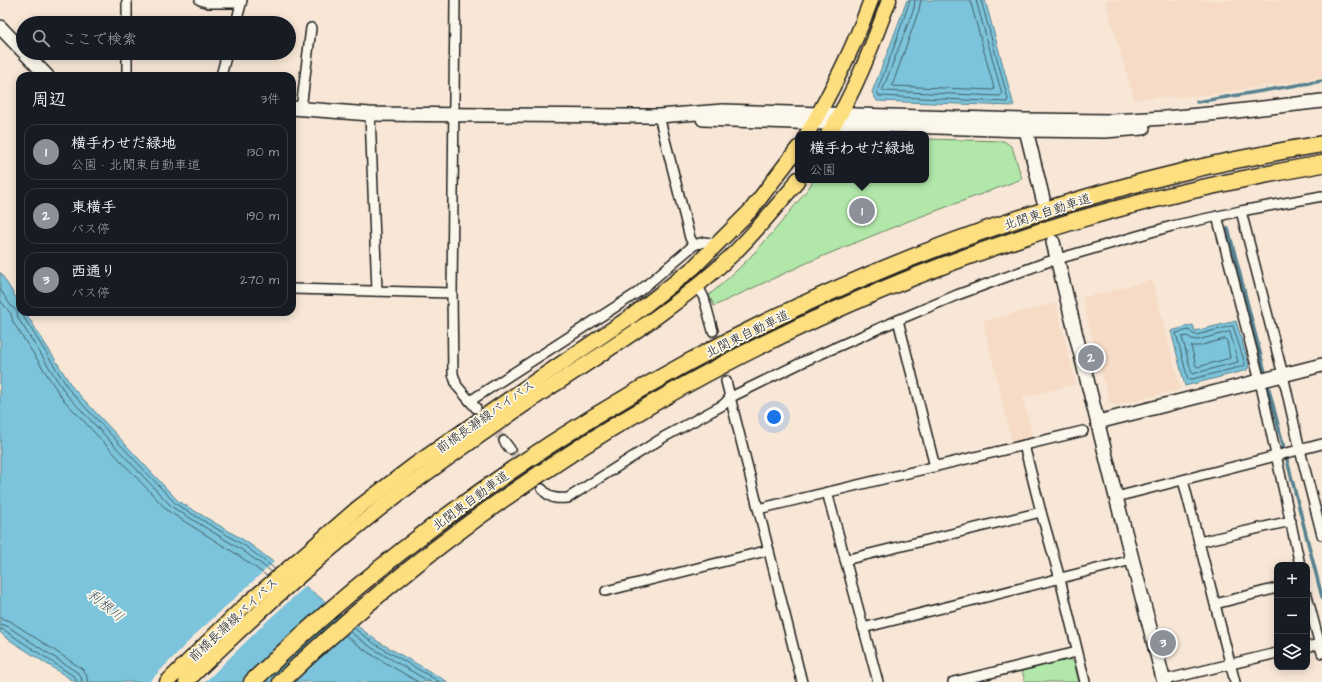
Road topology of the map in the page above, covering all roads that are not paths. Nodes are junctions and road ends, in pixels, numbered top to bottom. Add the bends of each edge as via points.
1 (127, 0) edge
2 (200, 0) edge
3 (455, 0) edge
4 (871, 0) edge
5 (889, 0) edge
6 (242, 2) edge
7 (127, 16) edge
8 (238, 16) edge
9 (0, 27) edge
10 (311, 28) dead end
11 (16, 44) edge
12 (32, 60) edge
13 (127, 60) edge
14 (225, 60) edge
15 (43, 72) edge
16 (127, 72) edge
17 (222, 72) edge
18 (1322, 101) edge
19 (297, 109) edge
20 (370, 114) junction
21 (453, 114) junction
22 (659, 116) junction
23 (813, 123) edge
24 (835, 124) edge
25 (1025, 125) junction
26 (1322, 144) edge
27 (795, 152) edge
28 (1322, 164) edge
29 (795, 183) edge
30 (1322, 196) edge
31 (1043, 199) dead end
32 (1241, 211) junction
33 (1217, 216) junction
34 (1053, 242) dead end
35 (718, 244) junction
36 (694, 245) junction
37 (1058, 259) junction
38 (698, 286) junction
39 (296, 289) edge
40 (376, 291) junction
41 (452, 293) junction
42 (898, 320) junction
43 (713, 331) tunnel mouth
44 (1322, 365) edge
45 (1281, 375) junction
46 (1261, 380) junction
47 (726, 381) tunnel mouth
48 (731, 397) junction
49 (1098, 422) junction
50 (1083, 431) dead end
51 (504, 441) tunnel mouth
52 (1322, 444) edge
53 (1024, 446) junction
54 (510, 449) tunnel mouth
55 (1298, 451) junction
56 (1278, 456) junction
57 (935, 467) junction
58 (1183, 480) junction
59 (542, 489) tunnel mouth
60 (827, 492) junction
61 (1116, 497) junction
62 (758, 509) junction
63 (1040, 512) junction
64 (1291, 521) junction
65 (1320, 524) edge
66 (1322, 535) edge
67 (1199, 542) junction
68 (769, 550) junction
69 (845, 560) junction
70 (1132, 560) junction
71 (1299, 562) edge
72 (1060, 579) junction
73 (1274, 589) edge
74 (606, 591) dead end
75 (1308, 598) edge
76 (1215, 604) junction
77 (863, 628) junction
78 (1320, 644) junction
79 (1310, 646) edge
80 (1077, 652) junction
81 (1322, 654) edge
82 (1274, 655) edge
83 (1230, 664) junction
84 (1164, 681) edge
85 (167, 682) edge
86 (186, 682) edge
87 (252, 682) edge
88 (281, 682) edge
89 (802, 682) edge
90 (878, 682) edge
91 (953, 682) edge
92 (1084, 682) edge
93 (1235, 682) edge

1 - 7 street
2 - 6 street via 209,3
3 - 21 street
4 - 23 main road via 844,65
5 - 24 main road via 874,41
6 - 8 street
9 - 11 street
10 - 19 street
12 - 15 street
13 - 16 street
14 - 17 street
18 - 25 street via 1222,119 1105,131
19 - 20 street
20 - 21 street
20 - 40 street
21 - 22 street
21 - 41 street
22 - 23 street
22 - 36 street via 690,238
23 - 24 street
24 - 25 street
25 - 31 street
26 - 87 highway, 北関東自動車道 via 1245,158 1133,184 1003,225 891,266 761,324 649,384 537,452 404,550 338,604
27 - 35 main road, 前橋長瀞線バイパス via 751,210
28 - 88 highway, 北関東自動車道 via 1195,188 1074,221 898,284 770,342 706,374 593,439 480,515 358,612
29 - 38 main road, 前橋長瀞線バイパス via 734,254
30 - 32 street
32 - 33 street
32 - 45 street
33 - 37 street via 1172,226
33 - 46 street
34 - 37 street
35 - 36 street via 704,242
35 - 85 main road, 前橋長瀞線バイパス via 694,268 633,315 413,466 353,512 251,600
36 - 41 street via 637,293 473,404 457,386 453,374
37 - 42 street via 957,295
37 - 49 street
38 - 43 street
38 - 86 main road, 前橋長瀞線バイパス via 643,327 530,400 425,474 306,570 250,619
39 - 40 street
40 - 41 street
42 - 48 street
42 - 57 street
44 - 45 street
45 - 46 street
45 - 55 street
46 - 49 street
46 - 56 street
47 - 48 street
48 - 59 street via 723,405 664,437 568,498 555,499
48 - 62 street
49 - 61 street
50 - 53 street
51 - 54 street
52 - 55 street
53 - 57 street
53 - 63 street
55 - 56 street
55 - 65 street
56 - 58 street
56 - 64 street
57 - 60 street
58 - 61 street
58 - 67 street
60 - 62 street
60 - 69 street
61 - 70 street
62 - 68 street
63 - 69 street
63 - 72 street
64 - 67 street
64 - 71 street
65 - 66 street
67 - 76 street
68 - 74 street
68 - 89 street
69 - 77 street
70 - 72 street
70 - 84 street
72 - 77 street
72 - 80 street
73 - 76 street
75 - 78 street
76 - 83 street
77 - 90 street
78 - 79 street
78 - 81 street
80 - 91 street
80 - 92 street
82 - 83 street
83 - 84 street
83 - 93 street

